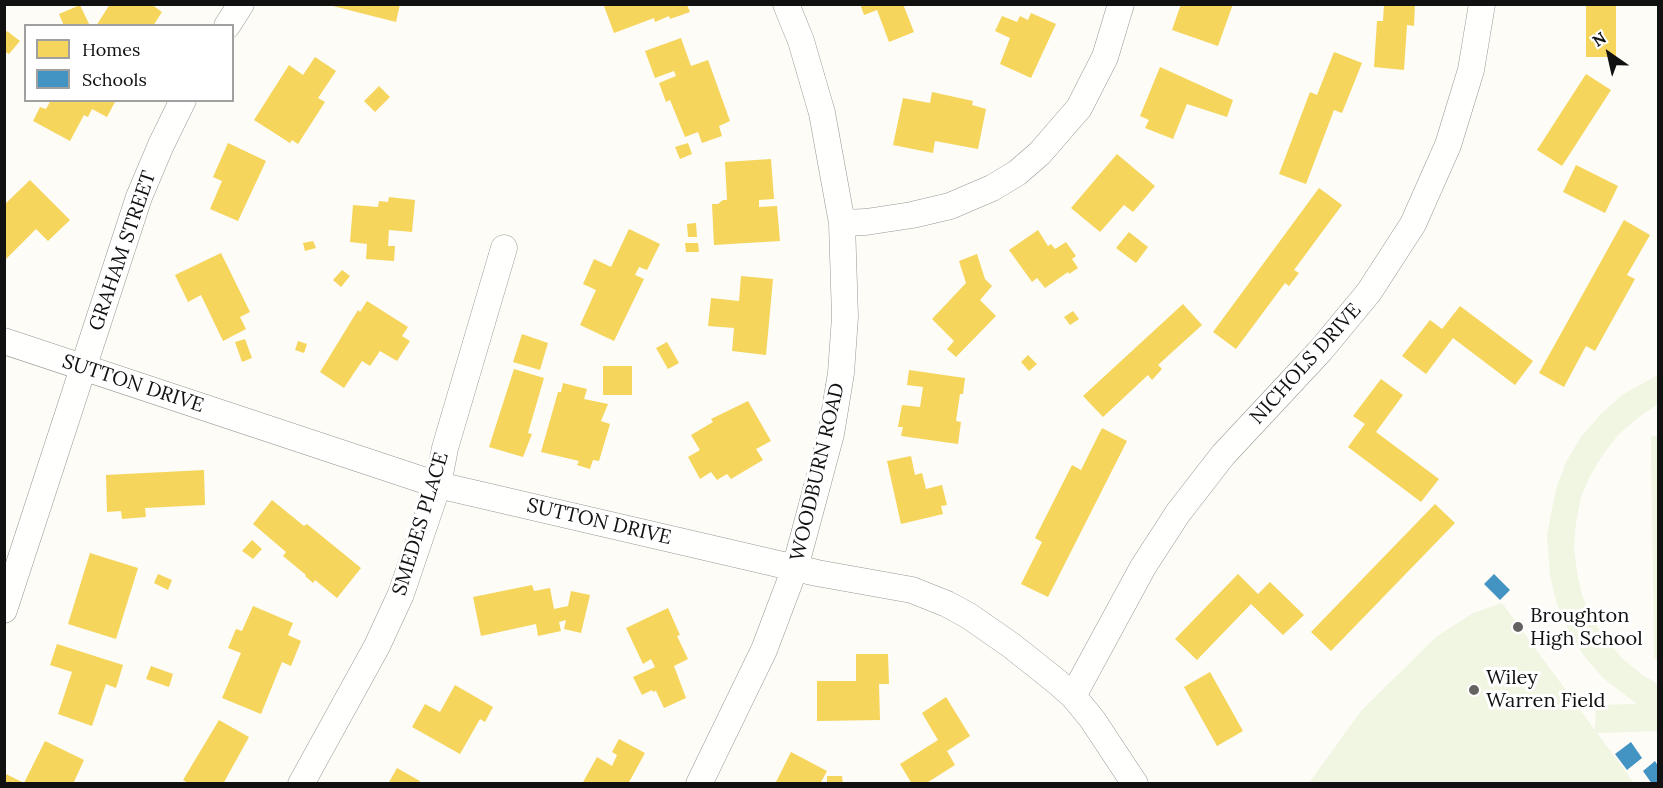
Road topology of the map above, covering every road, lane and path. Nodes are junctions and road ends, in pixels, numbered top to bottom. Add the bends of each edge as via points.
1 (241, 4) edge
2 (786, 4) edge
3 (1121, 4) edge
4 (1482, 4) edge
5 (228, 24) edge
6 (182, 102) edge
7 (842, 223) junction
8 (504, 248) dead end
9 (4, 341) edge
10 (82, 368) junction
11 (438, 485) junction
12 (795, 568) junction
13 (4, 610) edge
14 (1073, 696) junction
15 (301, 783) edge
16 (699, 783) edge
17 (1135, 783) edge

1 - 5 street
2 - 7 street, WOODBURN ROAD via 822,113
3 - 7 street via 1105,57 1079,108 1017,173 950,206 901,217
4 - 14 street, NICHOLS DRIVE via 1470,70 1451,134 1413,224 1370,292 1223,455 1178,513 1143,567
6 - 10 street, GRAHAM STREET via 139,197
7 - 12 street, WOODBURN ROAD via 845,316 841,373 831,434
8 - 11 street, SMEDES PLACE via 445,447
9 - 10 street, SUTTON DRIVE
10 - 11 street, SUTTON DRIVE
10 - 13 street, GRAHAM STREET
11 - 12 street, SUTTON DRIVE
11 - 15 street, SMEDES PLACE via 401,594 378,646
12 - 14 street, SUTTON DRIVE via 912,590 947,604 998,636
12 - 16 street, WOODBURN ROAD via 764,650
14 - 17 street, SUTTON DRIVE

